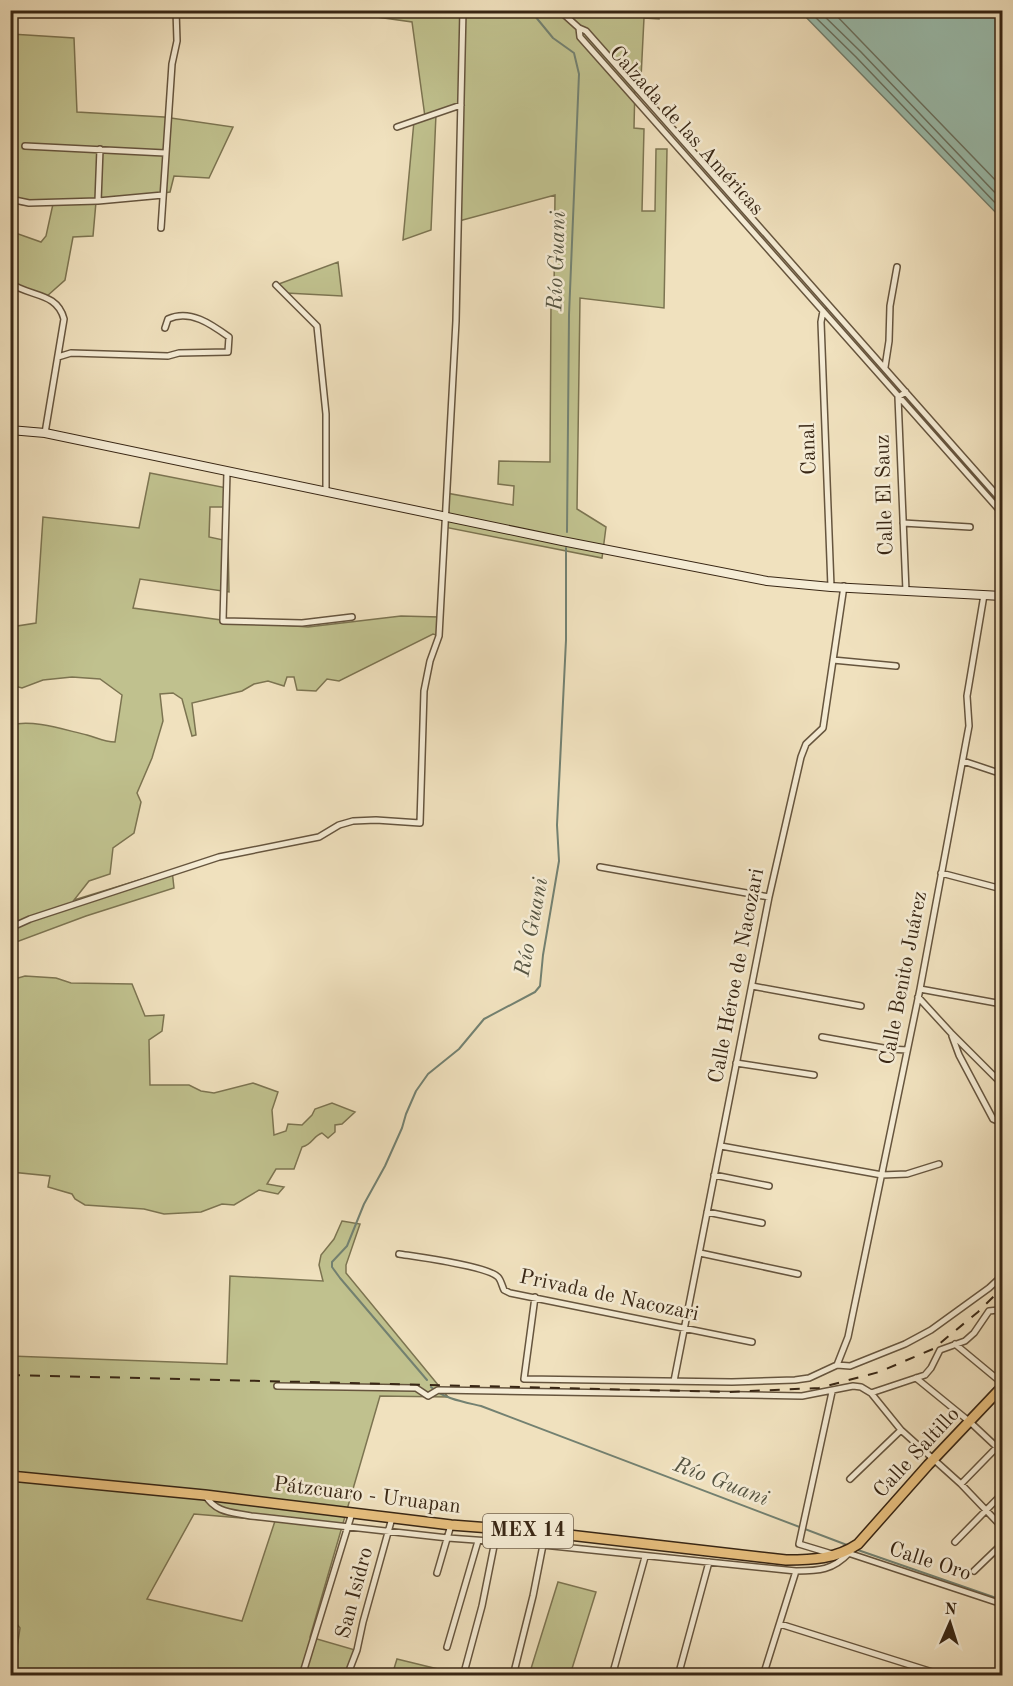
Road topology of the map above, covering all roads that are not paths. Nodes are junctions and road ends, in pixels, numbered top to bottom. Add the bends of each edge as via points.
1 (176, 10) edge
2 (463, 10) edge
3 (559, 10) edge
4 (579, 28) junction
5 (461, 105) junction
6 (665, 120) junction
7 (659, 124) junction
8 (397, 127) dead end
9 (25, 146) dead end
10 (100, 149) junction
11 (165, 153) junction
12 (164, 195) junction
13 (10, 199) edge
14 (98, 201) junction
15 (161, 228) dead end
16 (777, 248) junction
17 (772, 252) junction
18 (897, 267) dead end
19 (10, 283) edge
20 (276, 285) dead end
21 (823, 311) junction
22 (165, 328) dead end
23 (58, 357) junction
24 (885, 368) junction
25 (906, 392) junction
26 (898, 397) junction
27 (10, 430) edge
28 (45, 433) junction
29 (227, 471) junction
30 (326, 492) junction
31 (1002, 501) edge
32 (1002, 513) edge
33 (444, 516) junction
34 (903, 523) junction
35 (970, 527) dead end
36 (831, 586) junction
37 (844, 586) junction
38 (906, 591) junction
39 (984, 595) junction
40 (1002, 596) edge
41 (352, 617) dead end
42 (833, 660) junction
43 (896, 666) dead end
44 (963, 761) junction
45 (1002, 774) edge
46 (600, 867) dead end
47 (941, 873) junction
48 (1002, 889) edge
49 (769, 897) junction
50 (10, 928) edge
51 (752, 986) junction
52 (920, 989) junction
53 (918, 997) junction
54 (1002, 1004) edge
55 (861, 1006) dead end
56 (951, 1033) junction
57 (822, 1037) dead end
58 (908, 1050) junction
59 (736, 1063) junction
60 (814, 1075) dead end
61 (1002, 1084) edge
62 (1002, 1123) edge
63 (721, 1146) junction
64 (939, 1164) dead end
65 (714, 1175) junction
66 (882, 1176) junction
67 (769, 1186) dead end
68 (707, 1212) junction
69 (762, 1223) dead end
70 (700, 1253) junction
71 (399, 1254) dead end
72 (798, 1274) dead end
73 (1002, 1276) edge
74 (535, 1297) junction
75 (1001, 1309) edge
76 (684, 1329) junction
77 (752, 1342) dead end
78 (955, 1344) junction
79 (837, 1365) junction
80 (916, 1378) junction
81 (674, 1380) junction
82 (1002, 1383) edge
83 (276, 1386) dead end
84 (1002, 1387) edge
85 (832, 1392) junction
86 (871, 1393) junction
87 (970, 1422) junction
88 (901, 1430) junction
89 (1002, 1442) edge
90 (998, 1447) junction
91 (1002, 1452) edge
92 (934, 1460) junction
93 (10, 1476) edge
94 (850, 1479) dead end
95 (961, 1484) junction
96 (1002, 1494) edge
97 (205, 1495) junction
98 (987, 1510) junction
99 (352, 1513) junction
100 (392, 1518) junction
101 (452, 1525) junction
102 (347, 1526) junction
103 (1002, 1527) edge
104 (389, 1531) junction
105 (543, 1532) junction
106 (448, 1538) junction
107 (478, 1540) junction
108 (495, 1541) junction
109 (955, 1542) dead end
110 (1002, 1544) edge
111 (543, 1545) junction
112 (851, 1550) junction
113 (836, 1555) junction
114 (645, 1557) junction
115 (709, 1562) junction
116 (796, 1571) junction
117 (974, 1571) dead end
118 (437, 1573) dead end
119 (1002, 1604) edge
120 (780, 1624) junction
121 (447, 1647) dead end
122 (465, 1669) dead end
123 (302, 1676) edge
124 (347, 1676) edge
125 (513, 1676) edge
126 (612, 1676) edge
127 (678, 1676) edge
128 (763, 1676) edge
129 (945, 1676) edge

1 - 11 street via 177,41
2 - 5 street
3 - 4 street
4 - 6 street, Calzada de las Américas via 586,31
4 - 7 street, Calzada de las Américas via 580,37
5 - 8 street
5 - 33 street via 456,321
6 - 7 street
6 - 16 street, Calzada de las Américas
7 - 17 street, Calzada de las Américas
9 - 10 street
10 - 11 street
10 - 14 street
11 - 12 street
12 - 14 street
12 - 15 street
13 - 14 street
16 - 17 street
16 - 24 street, Calzada de las Américas
17 - 21 street, Calzada de las Américas
18 - 24 street
19 - 23 street via 61,308 64,319
20 - 30 street via 317,326 326,414
21 - 26 street, Calzada de las Américas
21 - 36 street, Canal
22 - 23 street via 168,319 177,315 202,320 229,337 228,352 168,356 71,353
23 - 28 street
24 - 25 street, Calzada de las Américas
25 - 26 street
25 - 31 street, Calzada de las Américas
26 - 32 street, Calzada de las Américas
26 - 34 street, Calle El Sauz
27 - 28 main road
28 - 29 main road
29 - 30 main road
29 - 41 street via 223,621 302,623
30 - 33 main road
33 - 36 main road via 767,581
33 - 50 street via 439,636 424,691 420,823 353,821 320,837 219,857
34 - 35 street
34 - 38 street, Calle El Sauz
36 - 37 main road
37 - 38 main road
37 - 42 street, Calle Héroe de Nacozari
38 - 39 main road
39 - 40 main road
39 - 44 street, Calle Benito Juárez via 967,696 969,726
42 - 43 street
42 - 49 street, Calle Héroe de Nacozari via 823,728 806,744 801,757
44 - 45 street
44 - 47 street, Calle Benito Juárez
46 - 49 street
47 - 48 street
47 - 52 street, Calle Benito Juárez
49 - 51 street, Calle Héroe de Nacozari
51 - 55 street
51 - 59 street, Calle Héroe de Nacozari
52 - 53 street, Calle Benito Juárez
52 - 54 street
53 - 56 street
53 - 58 street, Calle Benito Juárez
56 - 61 street
56 - 62 street via 993,1119
57 - 58 street
58 - 66 street, Calle Benito Juárez
59 - 60 street
59 - 63 street, Calle Héroe de Nacozari
63 - 65 street, Calle Héroe de Nacozari
63 - 66 street
64 - 66 street via 907,1174
65 - 67 street
65 - 68 street, Calle Héroe de Nacozari
66 - 79 street, Calle Benito Juárez via 848,1337
68 - 69 street
68 - 70 street, Calle Héroe de Nacozari
70 - 72 street
70 - 76 street, Calle Héroe de Nacozari
71 - 74 street, Privada de Nacozari via 490,1272 500,1279 504,1290
73 - 79 street via 931,1330 850,1366
74 - 76 street, Privada de Nacozari
74 - 81 street via 524,1379
75 - 78 street via 989,1311 974,1333
76 - 77 street, Privada de Nacozari
76 - 81 street, Calle Héroe de Nacozari
78 - 80 street via 940,1350 925,1375
78 - 82 street
79 - 81 street via 795,1380
80 - 86 street
80 - 87 street
83 - 85 street via 416,1388 425,1395 438,1390 802,1396
84 - 87 main road, Calle Saltillo
85 - 86 street via 853,1386
85 - 113 street via 799,1544
86 - 88 street
87 - 90 street
87 - 92 main road, Calle Saltillo
88 - 92 street
88 - 94 street
89 - 90 street
90 - 91 street
90 - 95 street
92 - 95 street
92 - 112 main road, Calle Saltillo
93 - 97 main road, Pátzcuaro - Uruapan / MEX 14
95 - 98 street
96 - 98 street
97 - 99 main road, Pátzcuaro - Uruapan / MEX 14
97 - 102 street via 221,1510
98 - 103 street
98 - 109 street
99 - 100 main road, Pátzcuaro - Uruapan / MEX 14
99 - 102 street
100 - 101 main road, Pátzcuaro - Uruapan / MEX 14
100 - 104 street, San Isidro
101 - 105 main road, Pátzcuaro - Uruapan / MEX 14
101 - 106 street
102 - 104 street
102 - 123 street
104 - 106 street
104 - 124 street, San Isidro
105 - 111 street
105 - 113 main road, Pátzcuaro - Uruapan / MEX 14 via 786,1560
106 - 107 street
106 - 118 street
107 - 108 street
107 - 121 street
108 - 111 street
108 - 122 street
110 - 117 street
111 - 114 street
111 - 125 street
112 - 113 main road, Pátzcuaro - Uruapan / MEX 14
112 - 116 street via 828,1569
112 - 119 street, Calle Oro
114 - 115 street
114 - 126 street
115 - 116 street
115 - 127 street
116 - 120 street
120 - 128 street
120 - 129 street

